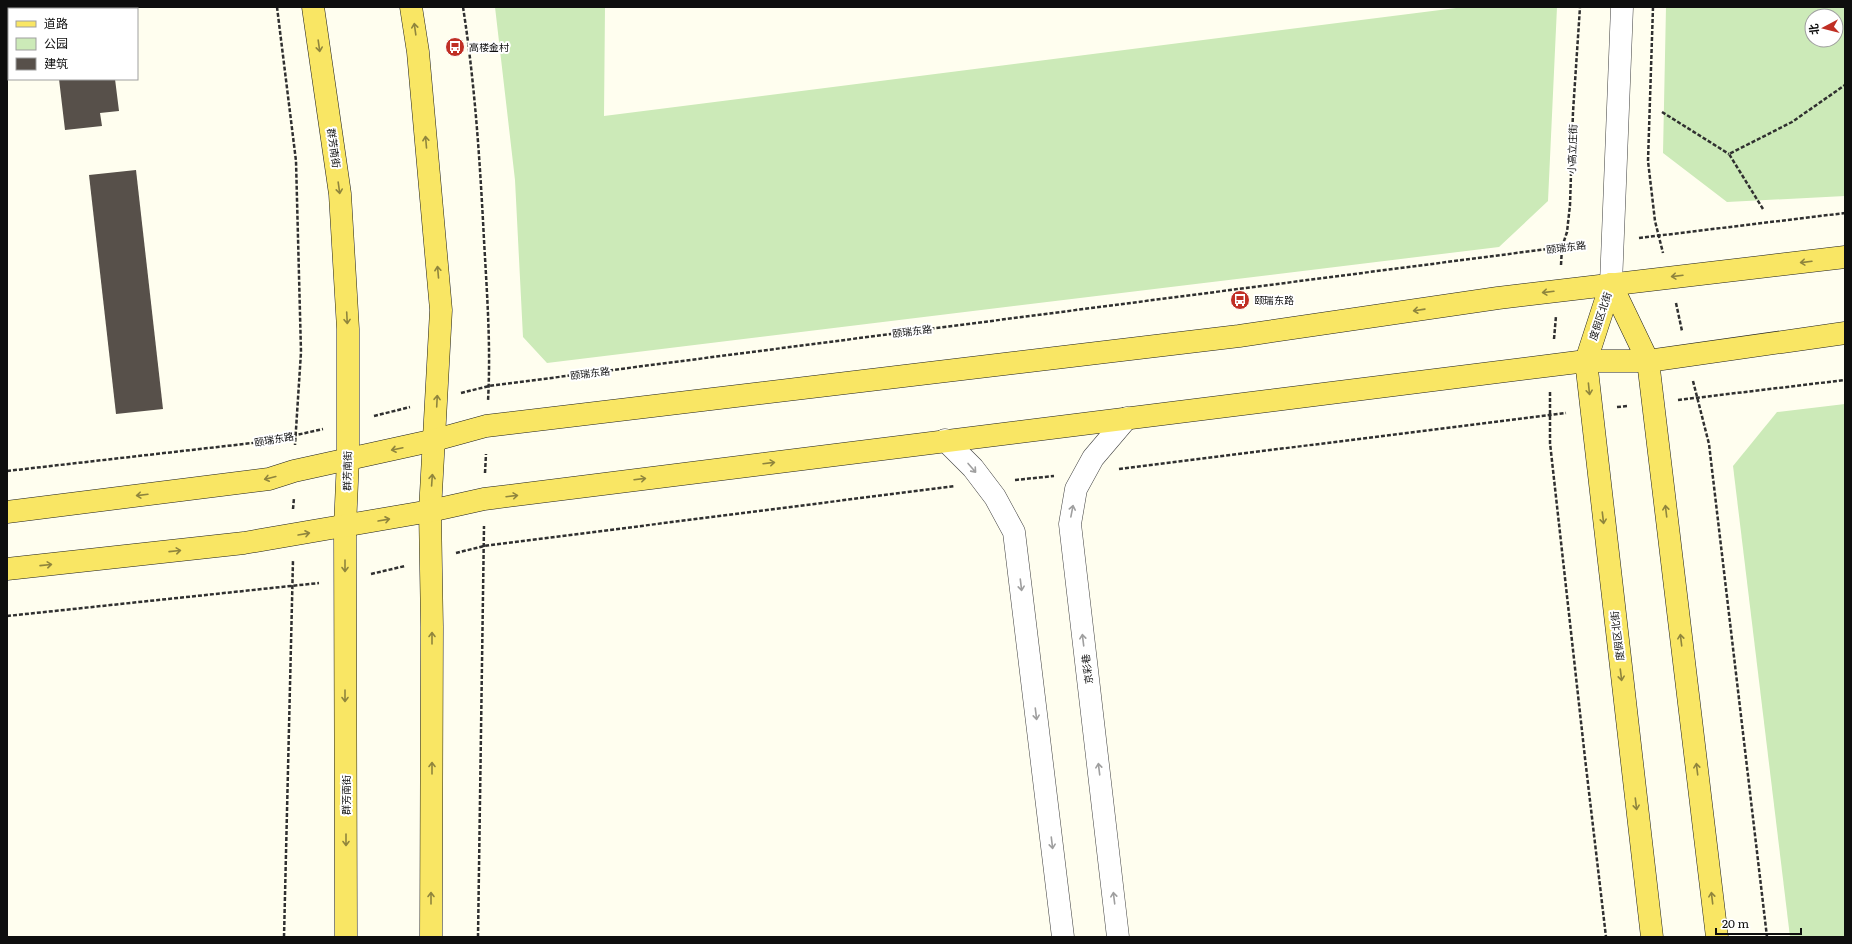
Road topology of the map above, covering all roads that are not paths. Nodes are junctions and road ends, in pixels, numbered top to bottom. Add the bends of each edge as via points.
1 (313, 7) edge
2 (412, 7) edge
3 (1622, 7) edge
4 (1845, 257) edge
5 (1611, 284) junction
6 (1845, 333) edge
7 (1586, 361) junction
8 (1648, 361) junction
9 (1127, 418) junction
10 (435, 440) junction
11 (945, 440) junction
12 (348, 459) junction
13 (430, 511) junction
14 (7, 512) edge
15 (346, 527) junction
16 (7, 569) edge
17 (346, 937) edge
18 (431, 937) edge
19 (1063, 937) edge
20 (1118, 937) edge
21 (1652, 937) edge
22 (1717, 937) edge

1 -> 12 main road, 群芳南街 via 340,194 348,329
10 -> 2 main road via 441,310
3 - 5 street
4 -> 5 main road
5 - 7 main road, 度假区北街
5 - 8 main road, 度假区北街
5 -> 10 main road via 1232,337 486,426
6 - 8 main road
7 - 8 main road
7 - 9 main road
7 -> 21 main road, 度假区北街
22 -> 8 main road, 度假区北街
9 - 11 main road
20 -> 9 street, 京彩巷 via 1070,524 1076,490 1093,458
10 -> 12 main road
13 -> 10 main road
13 -> 11 main road via 484,499
11 -> 19 street via 973,468 995,497 1014,532
12 -> 14 main road via 269,479
12 - 15 main road, 群芳南街
15 -> 13 main road
18 -> 13 main road
16 -> 15 main road via 244,543
15 -> 17 main road, 群芳南街

